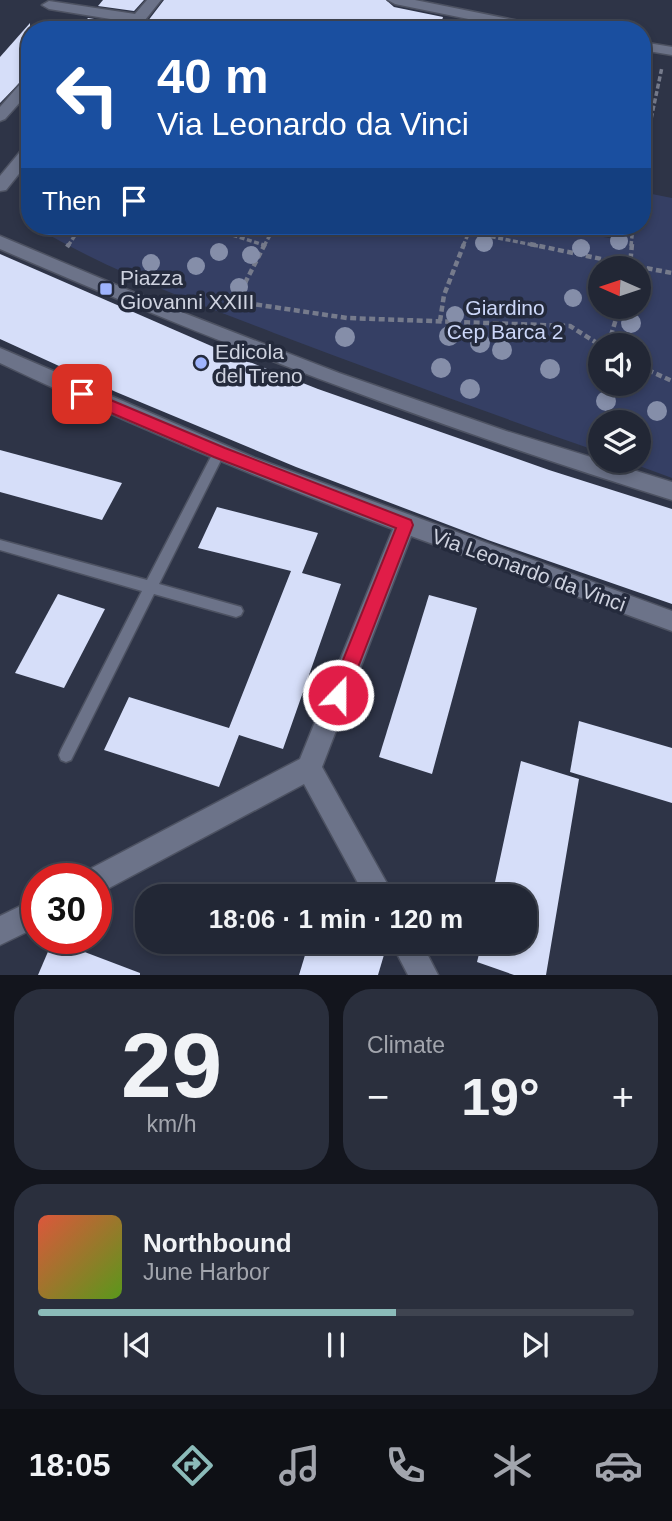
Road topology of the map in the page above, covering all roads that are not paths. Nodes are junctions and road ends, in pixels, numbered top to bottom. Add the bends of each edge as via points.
1 (154, 0) edge
2 (395, 0) edge
3 (49, 5) dead end
4 (117, 21) edge
5 (137, 21) edge
6 (465, 21) edge
7 (651, 47) edge
8 (669, 50) edge
9 (21, 92) edge
10 (0, 116) edge
11 (21, 161) edge
12 (0, 186) edge
13 (0, 242) edge
14 (0, 355) edge
15 (219, 452) junction
16 (672, 491) edge
17 (405, 525) junction
18 (0, 545) edge
19 (151, 586) junction
20 (236, 611) dead end
21 (672, 621) edge
22 (66, 755) dead end
23 (309, 768) junction
24 (112, 873) edge
25 (373, 884) edge
26 (21, 920) edge
27 (0, 931) edge
28 (412, 954) edge
29 (424, 975) edge

1 - 5 street
2 - 6 street
3 - 4 street
7 - 8 street
9 - 10 street
11 - 12 street
13 - 16 street via 106,289 330,376
14 - 15 street, Via Leonardo da Vinci
15 - 17 street, Via Leonardo da Vinci
15 - 19 lane
17 - 21 street, Via Leonardo da Vinci
17 - 23 street
18 - 19 lane
19 - 20 lane
19 - 22 lane
23 - 24 street
23 - 25 street
26 - 27 street
28 - 29 street

